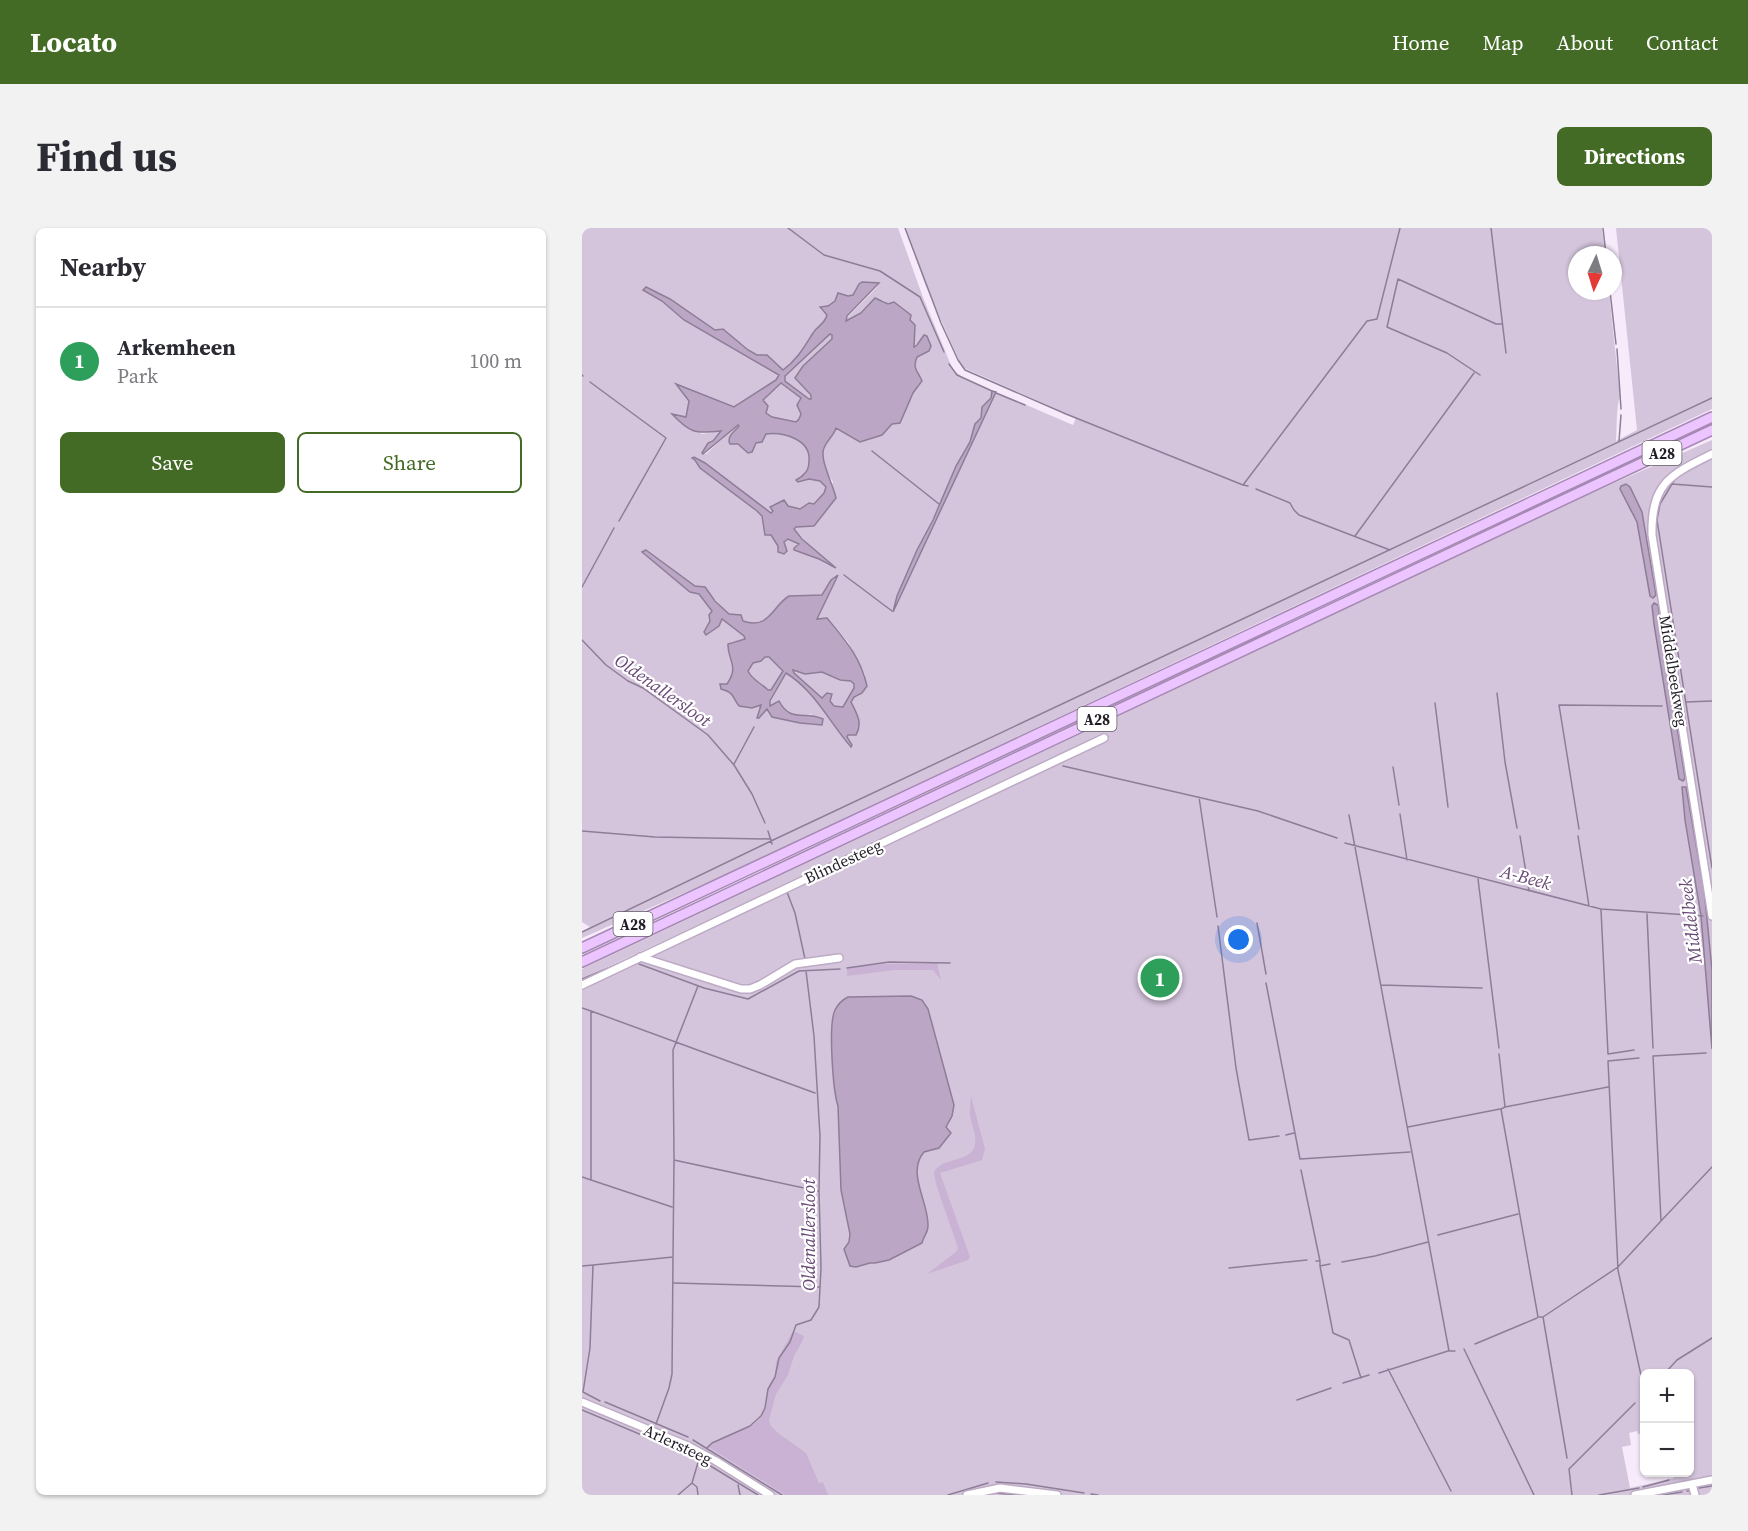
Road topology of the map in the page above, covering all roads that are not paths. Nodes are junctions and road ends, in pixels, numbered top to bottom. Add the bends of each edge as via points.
1 (1712, 417) edge
2 (1712, 430) edge
3 (1712, 454) edge
4 (1104, 738) dead end
5 (1712, 916) edge
6 (582, 948) edge
7 (640, 957) junction
8 (839, 958) dead end
9 (582, 962) edge
10 (582, 985) edge
11 (582, 1402) edge
12 (1712, 1480) edge
13 (1692, 1484) junction
14 (770, 1495) edge
15 (967, 1495) edge
16 (1057, 1495) edge
17 (1635, 1495) edge
18 (1695, 1495) edge

1 - 6 highway, A28
2 - 9 highway, A28
3 - 5 street, Middelbeekweg via 1670,478 1659,492 1652,520
4 - 7 street, Blindesteeg
7 - 8 street via 741,989 750,989 795,964
7 - 10 street, Blindesteeg
11 - 14 street, Arlersteeg via 688,1446
12 - 13 street
13 - 17 street
13 - 18 street
15 - 16 street via 1000,1488

